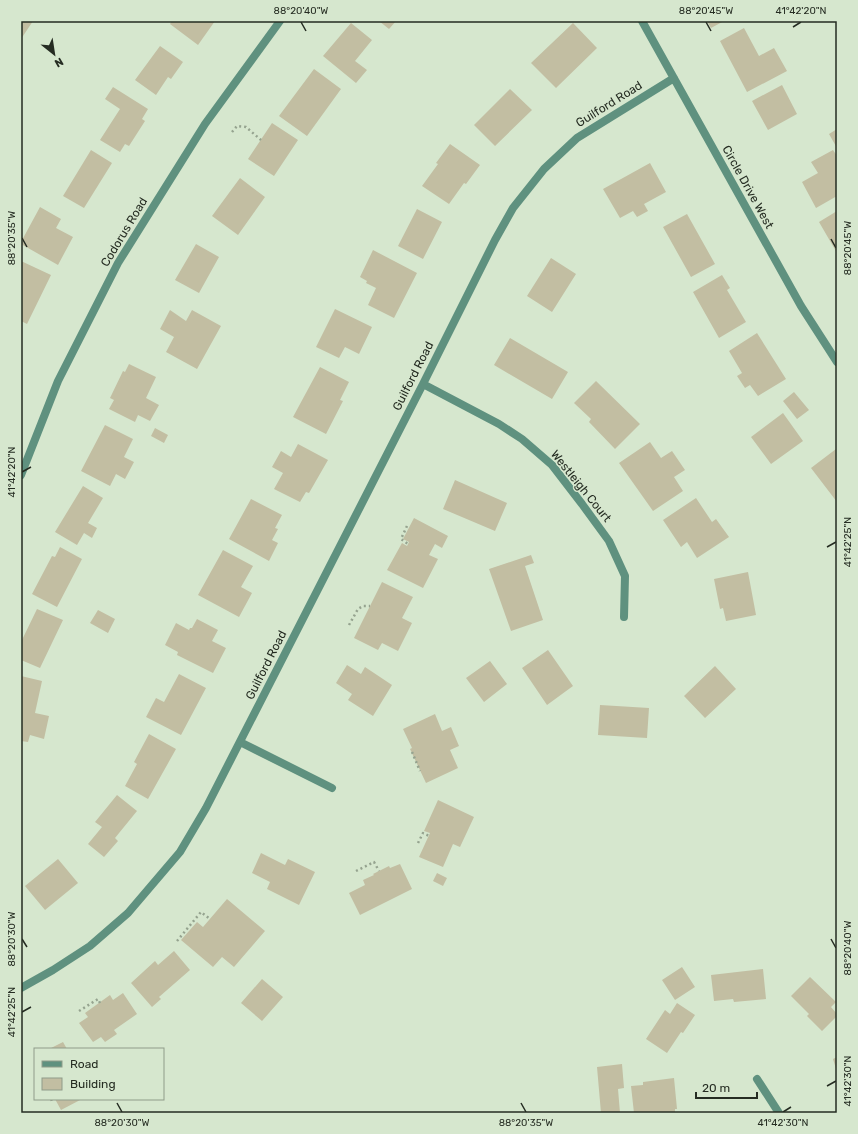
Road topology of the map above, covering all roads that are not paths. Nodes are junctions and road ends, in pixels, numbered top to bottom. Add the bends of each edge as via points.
1 (280, 21) edge
2 (642, 21) edge
3 (674, 78) junction
4 (837, 362) edge
5 (423, 384) junction
6 (21, 475) edge
7 (624, 617) dead end
8 (240, 742) junction
9 (332, 788) dead end
10 (21, 988) edge
11 (757, 1078) dead end
12 (779, 1113) edge

1 - 6 street, Codorus Road via 205,124 118,263 58,381
2 - 3 street, Circle Drive West
3 - 4 street, Circle Drive West via 798,300
3 - 5 street, Guilford Road via 577,138 544,169 512,208
5 - 7 street, Westleigh Court via 522,438 552,465 609,540 625,576
5 - 8 street, Guilford Road
8 - 9 street
8 - 10 street, Guilford Road via 180,852 128,913 90,946
11 - 12 street

